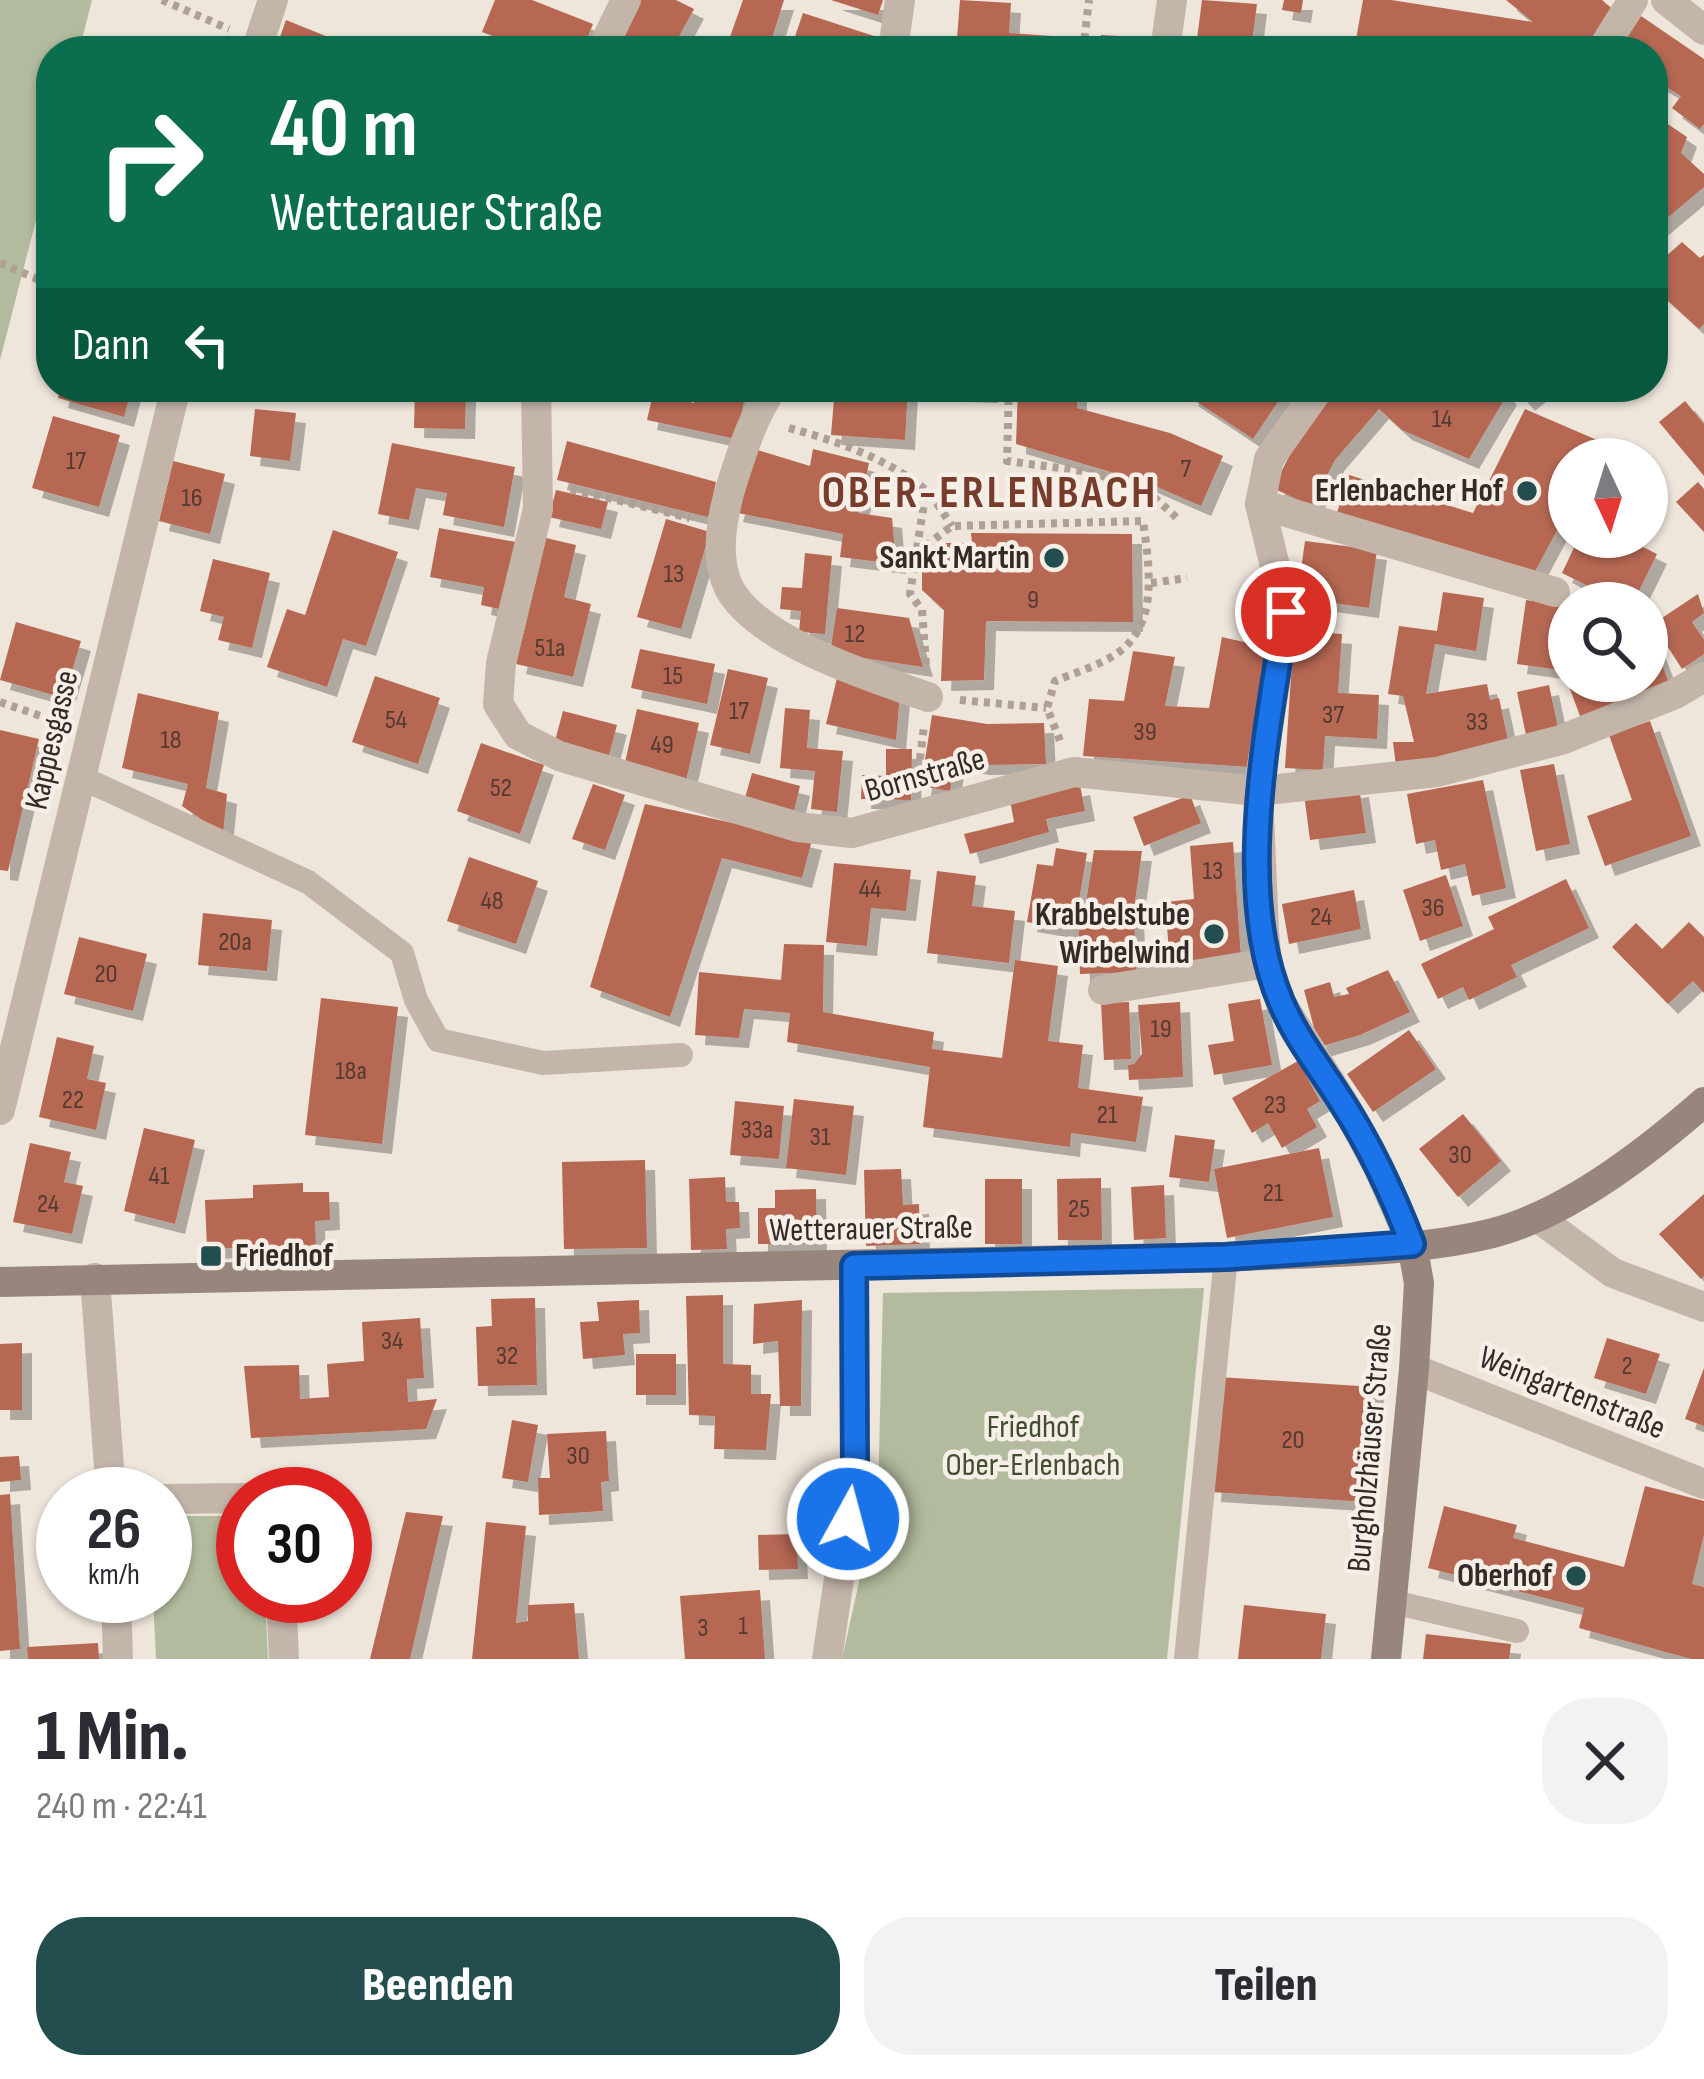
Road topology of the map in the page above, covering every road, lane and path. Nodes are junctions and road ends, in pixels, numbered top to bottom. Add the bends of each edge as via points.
1 (162, 0) edge
2 (273, 0) edge
3 (626, 0) edge
4 (900, 0) edge
5 (1089, 0) edge
6 (1172, 0) edge
7 (1633, 0) edge
8 (1666, 0) edge
9 (1704, 30) edge
10 (236, 36) edge
11 (260, 36) edge
12 (608, 36) edge
13 (895, 36) edge
14 (1085, 36) edge
15 (1167, 36) edge
16 (1610, 36) edge
17 (0, 263) edge
18 (36, 279) edge
19 (172, 402) edge
20 (537, 402) edge
21 (763, 402) edge
22 (1009, 402) edge
23 (1309, 402) edge
24 (753, 418) junction
25 (540, 481) junction
26 (926, 490) junction
27 (1261, 504) junction
28 (1178, 520) dead end
29 (719, 526) junction
30 (952, 526) junction
31 (916, 553) junction
32 (1187, 578) dead end
33 (1151, 583) junction
34 (1548, 590) edge
35 (1704, 677) edge
36 (928, 698) junction
37 (0, 702) edge
38 (1047, 708) junction
39 (89, 733) junction
40 (1074, 772) junction
41 (80, 777) junction
42 (1258, 790) junction
43 (913, 814) junction
44 (1267, 963) junction
45 (1103, 990) dead end
46 (681, 1055) dead end
47 (1704, 1102) edge
48 (0, 1110) edge
49 (1537, 1217) junction
50 (1412, 1244) junction
51 (1226, 1257) junction
52 (854, 1266) junction
53 (95, 1278) junction
54 (0, 1282) edge
55 (1704, 1307) edge
56 (1414, 1369) junction
57 (109, 1467) edge
58 (1704, 1484) edge
59 (1393, 1602) junction
60 (117, 1623) edge
61 (282, 1623) edge
62 (1517, 1630) dead end
63 (118, 1659) edge
64 (284, 1659) edge
65 (827, 1659) edge
66 (1186, 1659) edge
67 (1386, 1659) edge

1 - 10 path
2 - 11 street
3 - 12 street
4 - 13 street
5 - 14 path
6 - 15 street
7 - 16 street
8 - 9 street
17 - 18 path
19 - 39 street, Kappesgasse
20 - 25 street, Bornstraße
21 - 24 street
22 - 28 path via 1007,461 1142,486
23 - 27 street via 1269,459
24 - 26 path via 828,439
24 - 29 street
25 - 29 path
25 - 43 street, Bornstraße via 501,663 499,704 518,735 611,774 798,827 852,833
26 - 30 path
26 - 31 path
27 - 34 street
27 - 42 street via 1286,612
29 - 36 street via 728,586 747,609 818,658
30 - 31 path
30 - 33 path via 1143,521
31 - 36 path via 910,594 922,610
32 - 33 path
33 - 38 path via 1139,628 1118,653 1054,681
35 - 42 street, Bornstraße via 1561,740 1499,758
36 - 38 path
36 - 43 path
37 - 39 path
38 - 40 path
39 - 41 street, Kappesgasse
40 - 42 street, Bornstraße
40 - 43 street, Bornstraße
41 - 46 lane via 308,882 402,953 438,1040 543,1063
41 - 48 street, Kappesgasse
42 - 44 street
44 - 45 street
44 - 50 street
47 - 49 street, Wetterauer Straße
49 - 50 street, Wetterauer Straße via 1494,1233
49 - 55 street via 1613,1273
50 - 51 street, Wetterauer Straße
50 - 56 street, Burgholzhäuser Straße via 1419,1283
51 - 52 street, Wetterauer Straße
51 - 66 lane
52 - 53 street, Wetterauer Straße
52 - 65 street via 855,1472
53 - 54 street, Wetterauer Straße
53 - 57 street
56 - 58 street, Weingartenstraße
56 - 59 street, Burgholzhäuser Straße
59 - 62 lane
59 - 67 street, Burgholzhäuser Straße
60 - 63 street
61 - 64 street

